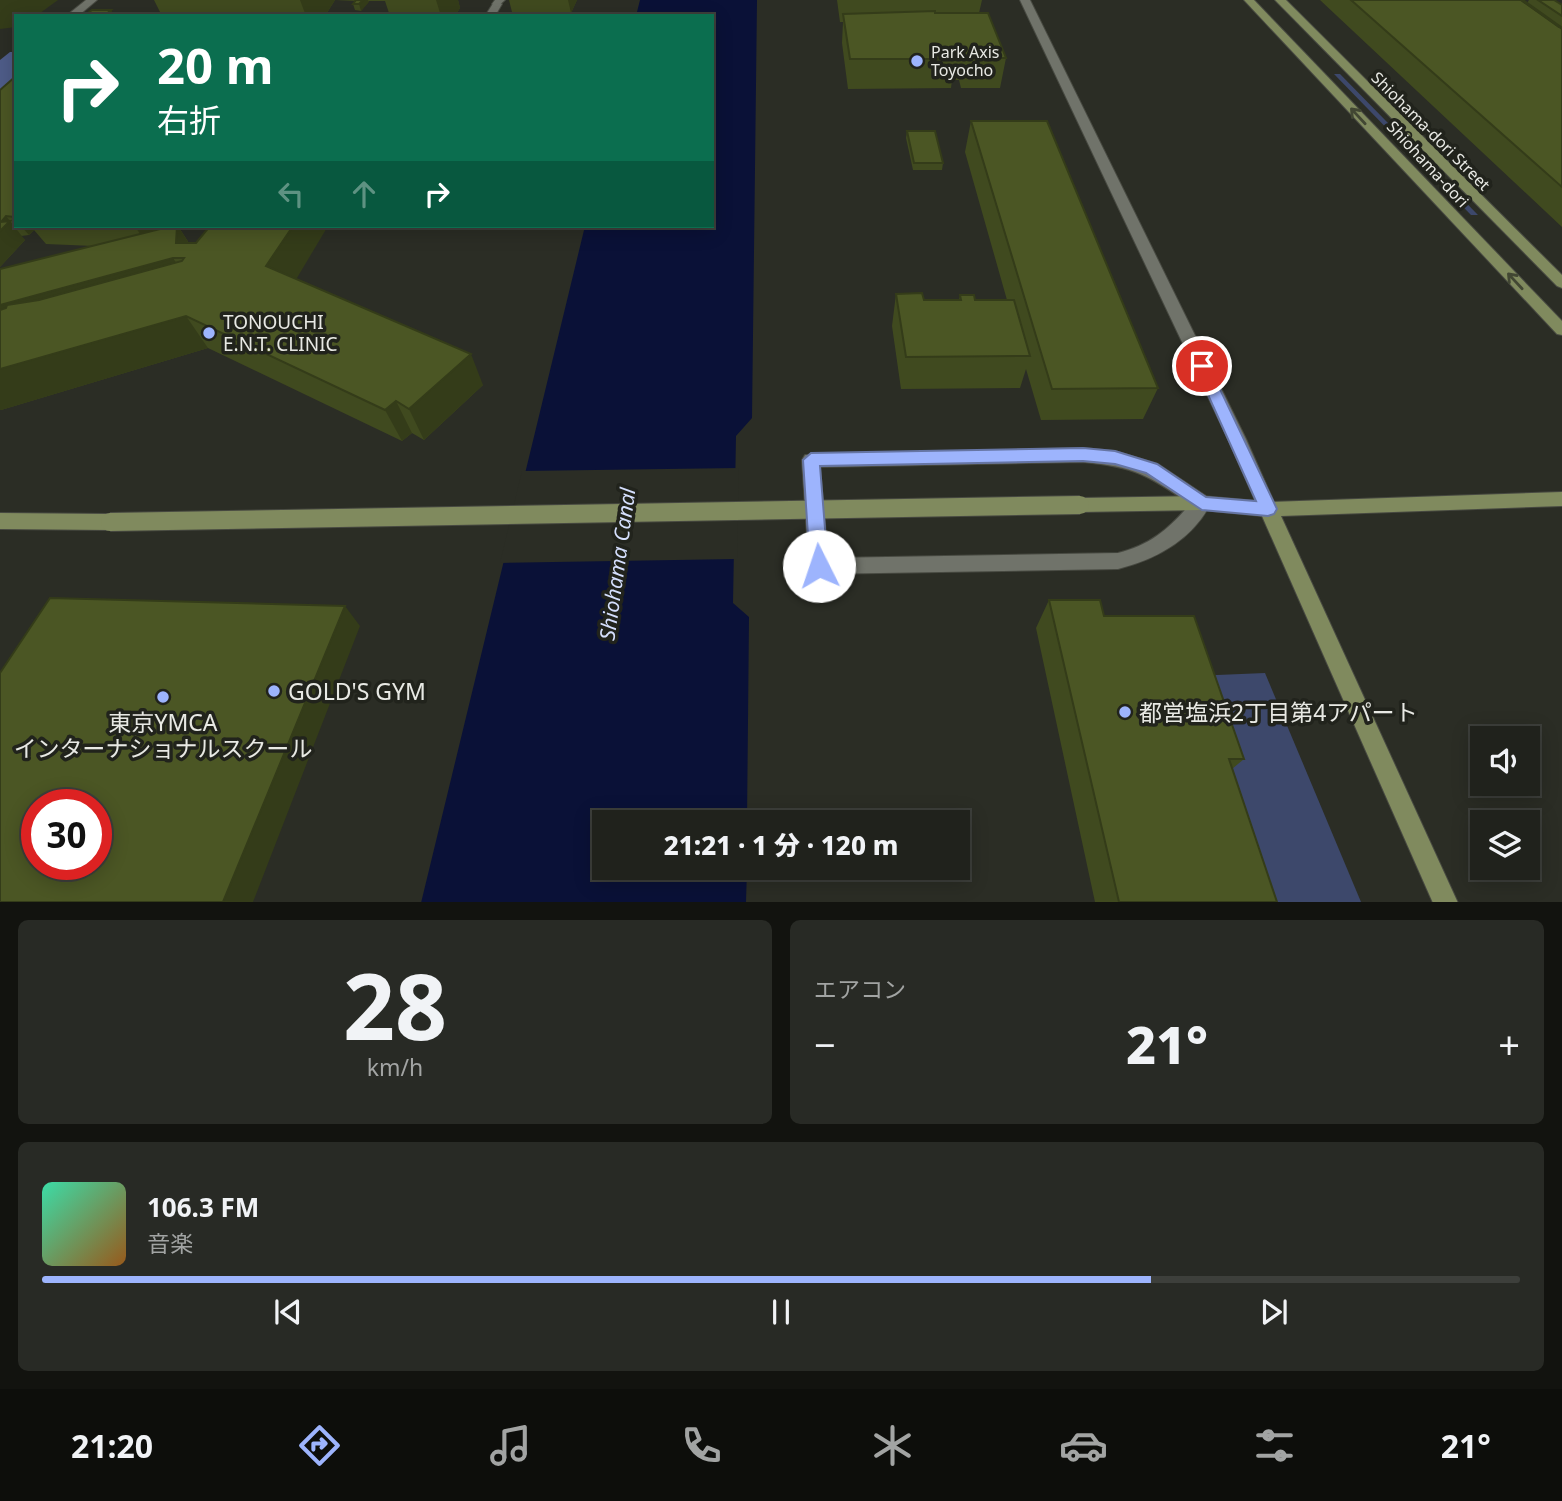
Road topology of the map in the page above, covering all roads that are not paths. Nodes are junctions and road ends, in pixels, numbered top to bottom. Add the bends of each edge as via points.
1 (92, 0) edge
2 (1025, 0) edge
3 (1249, 0) edge
4 (1280, 0) edge
5 (74, 14) edge
6 (1562, 283) edge
7 (1562, 330) edge
8 (1562, 499) edge
9 (1202, 503) junction
10 (1268, 509) junction
11 (0, 521) edge
12 (1446, 902) edge

1 - 5 street
2 - 10 street
7 -> 3 street
4 - 6 street, Shiohama-dori Street
8 - 10 street
9 - 9 street via 1175,536 1148,554 1118,561 819,566 811,460 1083,454 1152,469
9 - 10 street
9 - 11 street, bridge
10 - 12 street

